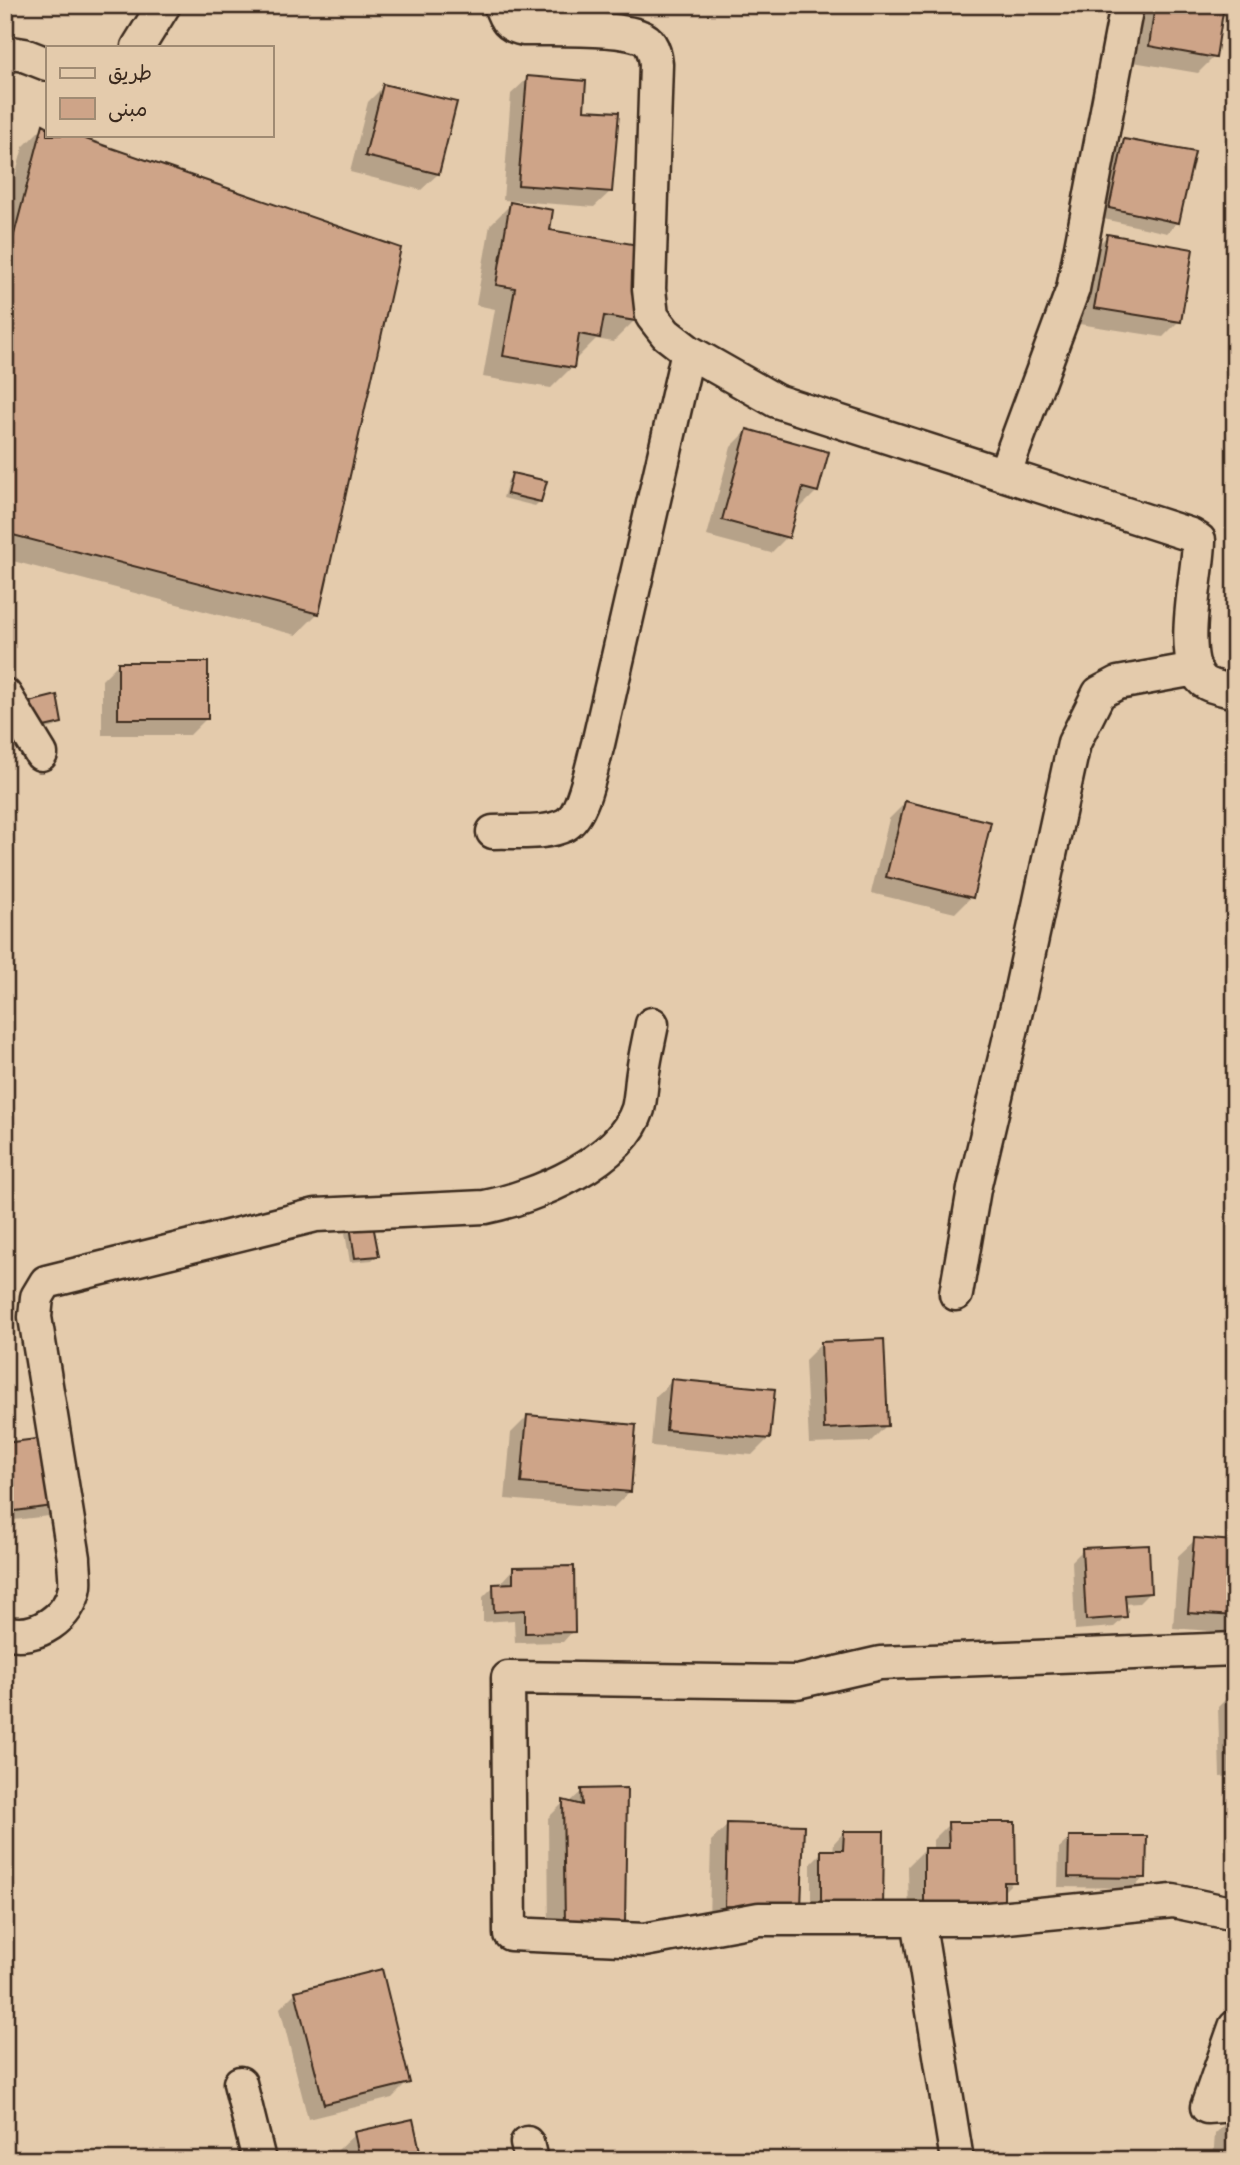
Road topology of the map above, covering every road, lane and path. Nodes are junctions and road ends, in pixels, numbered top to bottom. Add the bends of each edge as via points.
1 (164, 5) edge
2 (500, 5) edge
3 (1128, 5) edge
4 (139, 46) edge
5 (5, 52) edge
6 (46, 64) edge
7 (688, 351) junction
8 (1004, 475) junction
9 (1195, 669) junction
10 (1235, 692) edge
11 (5, 695) edge
12 (41, 754) dead end
13 (493, 832) dead end
14 (652, 1024) dead end
15 (956, 1294) dead end
16 (5, 1632) edge
17 (1235, 1650) edge
18 (1235, 1914) edge
19 (918, 1919) junction
20 (1235, 2027) edge
21 (240, 2083) dead end
22 (1235, 2105) edge
23 (260, 2160) edge
24 (957, 2160) edge

1 - 4 street
2 - 7 street via 511,27 621,33 642,37 654,53 652,316
3 - 8 street via 1073,289
5 - 6 street
7 - 8 street via 776,401
7 - 13 street via 598,744 579,805 572,820 558,827
8 - 9 street via 1199,540 1189,632
9 - 10 street via 1204,682
9 - 15 street via 1118,683 1099,693 1074,743 974,1189
11 - 12 street
14 - 16 street via 638,1108 628,1130 590,1164 550,1188 485,1207 316,1215 46,1282 37,1297 35,1317 75,1586 68,1606 55,1621 36,1631
17 - 19 street via 880,1663 797,1682 508,1678 510,1934 644,1940 759,1919
18 - 19 street via 1173,1901 987,1919
19 - 24 street
20 - 22 street via 1207,2107
21 - 23 street

